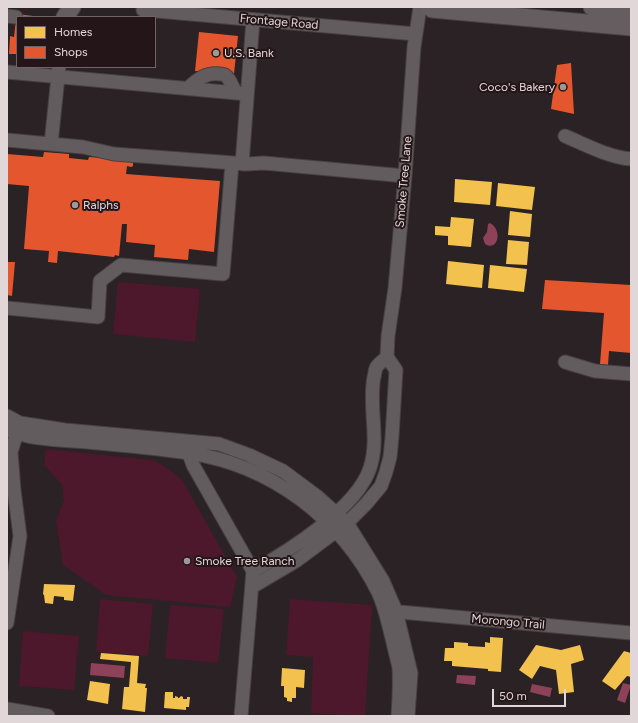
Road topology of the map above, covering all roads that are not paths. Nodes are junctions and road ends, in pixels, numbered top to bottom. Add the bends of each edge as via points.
1 (72, 7) edge
2 (420, 7) edge
3 (430, 7) edge
4 (592, 7) edge
5 (143, 10) dead end
6 (631, 11) edge
7 (66, 16) edge
8 (253, 20) junction
9 (631, 27) edge
10 (416, 34) junction
11 (7, 72) edge
12 (59, 72) edge
13 (241, 93) junction
14 (565, 136) dead end
15 (7, 140) edge
16 (51, 144) junction
17 (631, 159) edge
18 (237, 164) junction
19 (405, 176) junction
20 (7, 308) edge
21 (387, 357) junction
22 (565, 362) dead end
23 (631, 374) edge
24 (7, 416) edge
25 (373, 418) junction
26 (394, 418) junction
27 (15, 428) edge
28 (184, 440) junction
29 (190, 453) junction
30 (331, 517) junction
31 (342, 527) junction
32 (253, 571) junction
33 (252, 587) junction
34 (391, 611) junction
35 (7, 617) edge
36 (631, 633) edge
37 (7, 709) edge
38 (48, 716) edge
39 (241, 716) edge
40 (398, 716) edge
41 (408, 716) edge

1 - 7 main road
2 - 10 street, Smoke Tree Lane
3 - 9 main road
4 - 6 main road
5 - 8 street, Frontage Road
8 - 10 street, Frontage Road
8 - 13 street
10 - 19 street, Smoke Tree Lane
11 - 12 street
12 - 13 street
12 - 16 street
13 - 18 street
14 - 17 street via 594,149
15 - 16 street
16 - 18 street via 84,147 114,154
18 - 19 street
18 - 20 street via 223,274 121,265 100,281 98,317
19 - 21 street, Smoke Tree Lane
21 - 25 street via 376,367 372,388
21 - 26 street via 396,370
22 - 23 street via 595,371
24 - 27 street
25 - 26 street
25 - 30 street via 374,452 365,481 350,500
26 - 31 street via 390,457 381,486
27 - 28 street
27 - 29 street via 62,440
27 - 35 street via 11,452 20,536
28 - 29 street
28 - 30 street via 220,444 283,471 318,497
29 - 30 street via 238,465 257,473
29 - 32 street via 193,465
30 - 31 street
30 - 32 street via 287,551
31 - 33 street via 296,561
31 - 34 street via 357,557
32 - 33 street
33 - 39 street
34 - 36 street, Morongo Trail
34 - 40 street via 398,668
34 - 41 street via 411,673
37 - 38 street

